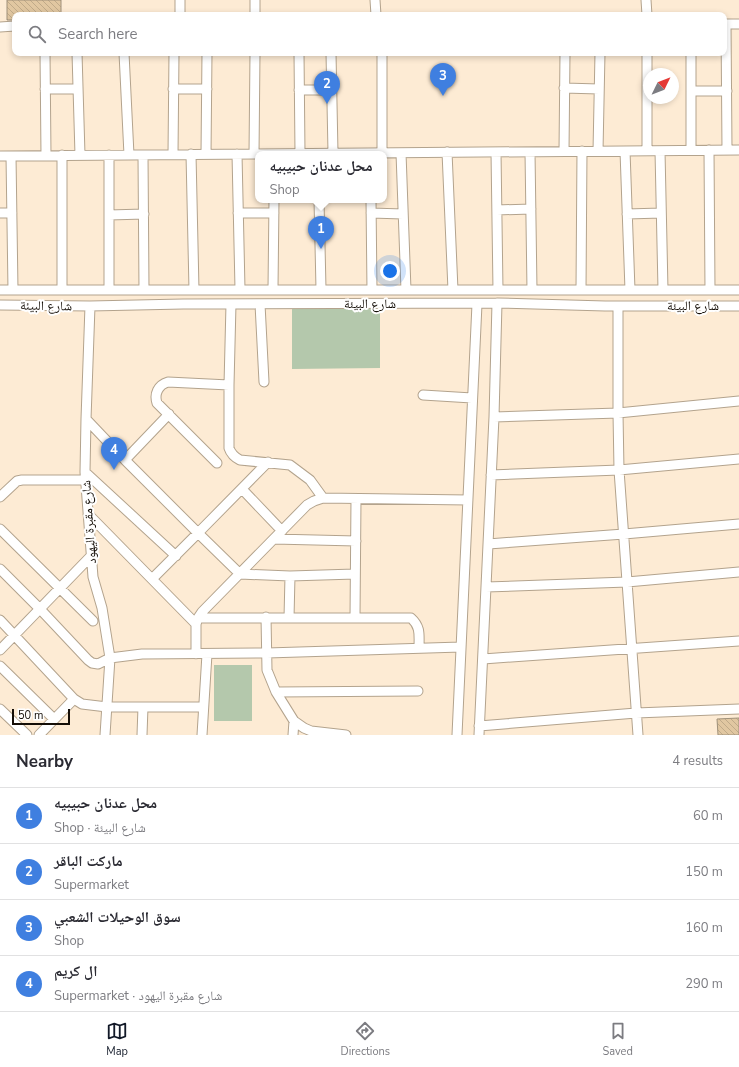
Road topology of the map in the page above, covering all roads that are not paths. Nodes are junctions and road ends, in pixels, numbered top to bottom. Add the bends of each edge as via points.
1 (180, 0) edge
2 (255, 0) edge
3 (375, 0) edge
4 (646, 0) edge
5 (180, 12) edge
6 (255, 12) edge
7 (376, 12) edge
8 (647, 12) edge
9 (727, 24) edge
10 (739, 24) edge
11 (0, 26) edge
12 (12, 26) edge
13 (45, 56) edge
14 (77, 56) edge
15 (124, 56) edge
16 (174, 56) edge
17 (207, 56) edge
18 (255, 56) edge
19 (299, 56) edge
20 (331, 56) edge
21 (382, 56) edge
22 (564, 56) edge
23 (600, 56) edge
24 (647, 56) edge
25 (691, 56) edge
26 (726, 56) edge
27 (564, 88) junction
28 (45, 89) junction
29 (78, 89) junction
30 (173, 89) junction
31 (207, 89) junction
32 (599, 89) junction
33 (300, 90) junction
34 (332, 90) junction
35 (691, 91) junction
36 (727, 91) junction
37 (691, 150) junction
38 (709, 150) junction
39 (727, 150) junction
40 (739, 150) edge
41 (300, 151) edge
42 (333, 151) edge
43 (382, 151) edge
44 (564, 151) junction
45 (582, 151) junction
46 (598, 151) junction
47 (624, 151) junction
48 (647, 151) junction
49 (660, 151) junction
50 (447, 152) junction
51 (496, 152) junction
52 (530, 152) junction
53 (387, 153) edge
54 (401, 153) junction
55 (173, 154) junction
56 (191, 154) junction
57 (206, 154) junction
58 (236, 154) junction
59 (254, 154) joint
60 (46, 155) junction
61 (62, 155) junction
62 (80, 155) junction
63 (109, 155) junction
64 (128, 155) junction
65 (144, 155) junction
66 (0, 156) edge
67 (11, 156) junction
68 (274, 203) edge
69 (319, 203) edge
70 (371, 203) edge
71 (531, 209) junction
72 (497, 210) junction
73 (0, 213) edge
74 (12, 213) junction
75 (238, 213) junction
76 (274, 213) junction
77 (371, 213) junction
78 (661, 213) junction
79 (144, 214) junction
80 (403, 214) junction
81 (627, 214) junction
82 (109, 215) junction
83 (240, 289) junction
84 (273, 289) junction
85 (321, 289) junction
86 (0, 290) edge
87 (13, 290) junction
88 (62, 290) junction
89 (109, 290) junction
90 (144, 290) junction
91 (182, 290) junction
92 (194, 290) junction
93 (372, 290) junction
94 (406, 290) junction
95 (453, 290) junction
96 (498, 290) junction
97 (532, 290) junction
98 (581, 290) junction
99 (630, 290) junction
100 (663, 290) junction
101 (710, 290) junction
102 (739, 290) edge
103 (497, 303) junction
104 (182, 304) junction
105 (231, 304) junction
106 (260, 304) junction
107 (477, 304) junction
108 (0, 305) edge
109 (90, 306) junction
110 (618, 306) junction
111 (739, 306) edge
112 (264, 382) dead end
113 (229, 385) junction
114 (423, 395) dead end
115 (472, 398) junction
116 (739, 401) edge
117 (618, 413) junction
118 (169, 414) junction
119 (494, 417) junction
120 (86, 419) junction
121 (125, 460) junction
122 (739, 460) edge
123 (268, 462) junction
124 (217, 463) dead end
125 (619, 470) junction
126 (492, 475) junction
127 (86, 476) junction
128 (242, 489) junction
129 (0, 497) edge
130 (324, 498) junction
131 (356, 499) junction
132 (468, 500) junction
133 (88, 514) junction
134 (739, 524) edge
135 (0, 529) edge
136 (282, 531) junction
137 (198, 533) junction
138 (624, 534) junction
139 (274, 539) junction
140 (356, 541) junction
141 (488, 544) junction
142 (91, 556) junction
143 (176, 556) junction
144 (0, 569) edge
145 (739, 572) edge
146 (240, 574) junction
147 (356, 574) junction
148 (290, 576) junction
149 (152, 579) junction
150 (627, 582) junction
151 (486, 587) junction
152 (60, 589) junction
153 (40, 609) junction
154 (266, 617) junction
155 (289, 618) junction
156 (355, 618) junction
157 (0, 620) edge
158 (93, 621) dead end
159 (197, 621) junction
160 (15, 635) junction
161 (739, 641) edge
162 (461, 647) junction
163 (419, 648) junction
164 (632, 649) junction
165 (0, 650) edge
166 (267, 653) junction
167 (196, 654) junction
168 (207, 654) junction
169 (110, 658) junction
170 (483, 659) junction
171 (0, 666) edge
172 (418, 691) dead end
173 (276, 692) junction
174 (74, 699) junction
175 (107, 707) junction
176 (143, 707) junction
177 (203, 707) junction
178 (0, 709) edge
179 (739, 709) edge
180 (636, 713) junction
181 (54, 719) junction
182 (294, 721) junction
183 (479, 731) edge
184 (27, 735) edge
185 (39, 735) edge
186 (105, 735) edge
187 (142, 735) edge
188 (202, 735) edge
189 (294, 735) edge
190 (346, 735) edge
191 (457, 735) edge
192 (638, 735) edge

1 - 5 street
2 - 6 street
3 - 7 street
4 - 8 street
9 - 10 street
11 - 12 street
13 - 28 street
14 - 29 street
15 - 64 street
16 - 30 street
17 - 31 street
18 - 59 street
19 - 33 street
20 - 34 street
21 - 43 street
22 - 27 street
23 - 32 street
24 - 48 street
25 - 35 street
26 - 36 street
27 - 32 street
27 - 44 street
28 - 29 street
28 - 60 street
29 - 62 street
30 - 31 street
30 - 55 street
31 - 57 street
32 - 46 street
33 - 34 street
33 - 41 street
34 - 42 street
35 - 36 street
35 - 37 street
36 - 39 street
37 - 38 street
37 - 49 street
38 - 39 street
38 - 101 street
39 - 40 street
44 - 45 street
44 - 52 street
45 - 46 street
45 - 98 street
46 - 47 street
47 - 48 street
47 - 81 street
48 - 49 street
49 - 78 street
50 - 51 street
50 - 54 street
50 - 95 street
51 - 52 street
51 - 72 street
52 - 71 street
53 - 54 street
54 - 80 street
55 - 56 street
55 - 65 street
56 - 57 street
56 - 92 street
57 - 58 street
58 - 59 street
58 - 75 street
60 - 61 street
60 - 67 street
61 - 62 street
61 - 88 street
62 - 63 street
63 - 64 street
63 - 82 street
64 - 65 street
65 - 79 street
66 - 67 street
67 - 74 street
68 - 76 street
69 - 85 street
70 - 77 street
71 - 72 street
71 - 97 street
72 - 96 street
73 - 74 street
74 - 87 street
75 - 76 street
75 - 83 street
76 - 84 street
77 - 80 street
77 - 93 street
78 - 81 street
78 - 100 street
79 - 82 street
79 - 90 street
80 - 94 street
81 - 99 street
82 - 89 street
83 - 84 street, شارع البيئة
83 - 92 street, شارع البيئة
84 - 85 street, شارع البيئة
85 - 93 street, شارع البيئة
86 - 87 street, شارع البيئة
87 - 88 street, شارع البيئة
88 - 89 street, شارع البيئة
89 - 90 street, شارع البيئة
90 - 91 street, شارع البيئة
91 - 92 street, شارع البيئة
91 - 104 street
93 - 94 street, شارع البيئة
94 - 95 street, شارع البيئة
95 - 96 street, شارع البيئة
96 - 97 street, شارع البيئة
97 - 98 street, شارع البيئة
98 - 99 street, شارع البيئة
99 - 100 street, شارع البيئة
100 - 101 street, شارع البيئة
101 - 102 street, شارع البيئة
103 - 107 street, شارع البيئة
103 - 110 street, شارع البيئة
103 - 119 street
104 - 105 street, شارع البيئة
104 - 109 street, شارع البيئة
105 - 106 street, شارع البيئة
105 - 113 street
106 - 107 street, شارع البيئة
106 - 112 street
107 - 115 street
108 - 109 street, شارع البيئة
109 - 120 street, شارع مقبرة اليهود
110 - 111 street, شارع البيئة
110 - 117 street
113 - 118 street via 164,383 155,398
113 - 123 street via 231,452 240,460
114 - 115 street
115 - 132 street
116 - 117 street
117 - 119 street
117 - 125 street
118 - 121 street
118 - 124 street
119 - 126 street
120 - 121 street
120 - 127 street, شارع مقبرة اليهود
121 - 137 street
122 - 125 street
123 - 128 street
123 - 130 street via 290,465 310,480
125 - 126 street
125 - 138 street
126 - 141 street
127 - 129 street via 17,481
127 - 133 street, شارع مقبرة اليهود
127 - 143 street
128 - 136 street
128 - 137 street
130 - 131 street
130 - 136 street via 307,506
131 - 132 street
131 - 140 street
132 - 162 street
133 - 142 street, شارع مقبرة اليهود
133 - 149 street
134 - 138 street
135 - 152 street
136 - 139 street
137 - 143 street
137 - 146 street
138 - 141 street
138 - 150 street
139 - 140 street
139 - 146 street
140 - 147 street
141 - 151 street
142 - 152 street
142 - 169 street, شارع مقبرة اليهود
143 - 149 street
144 - 153 street
145 - 150 street
146 - 148 street
146 - 159 street
147 - 148 street
147 - 156 street
148 - 155 street
149 - 159 street
150 - 151 street
150 - 164 street
151 - 170 street
152 - 153 street
152 - 158 street
153 - 160 street
153 - 169 street via 92,663 98,664
154 - 155 street
154 - 159 street
154 - 166 street
155 - 156 street
156 - 163 street via 411,618 419,626
157 - 160 street
159 - 167 street
160 - 165 street
160 - 174 street
161 - 164 street
162 - 163 street
162 - 191 street
163 - 166 street
164 - 170 street
164 - 180 street
166 - 168 street
166 - 173 street via 267,670
167 - 168 street
167 - 169 street via 142,654
168 - 177 street
169 - 175 street, شارع مقبرة اليهود
170 - 183 street
171 - 181 street
172 - 173 street
173 - 182 street
174 - 175 street via 82,704
174 - 181 street
175 - 176 street
175 - 186 street, شارع مقبرة اليهود
176 - 177 street
176 - 187 street
177 - 188 street
178 - 184 street
179 - 180 street
180 - 183 street
180 - 192 street
181 - 185 street
182 - 189 street
182 - 190 street via 311,731

